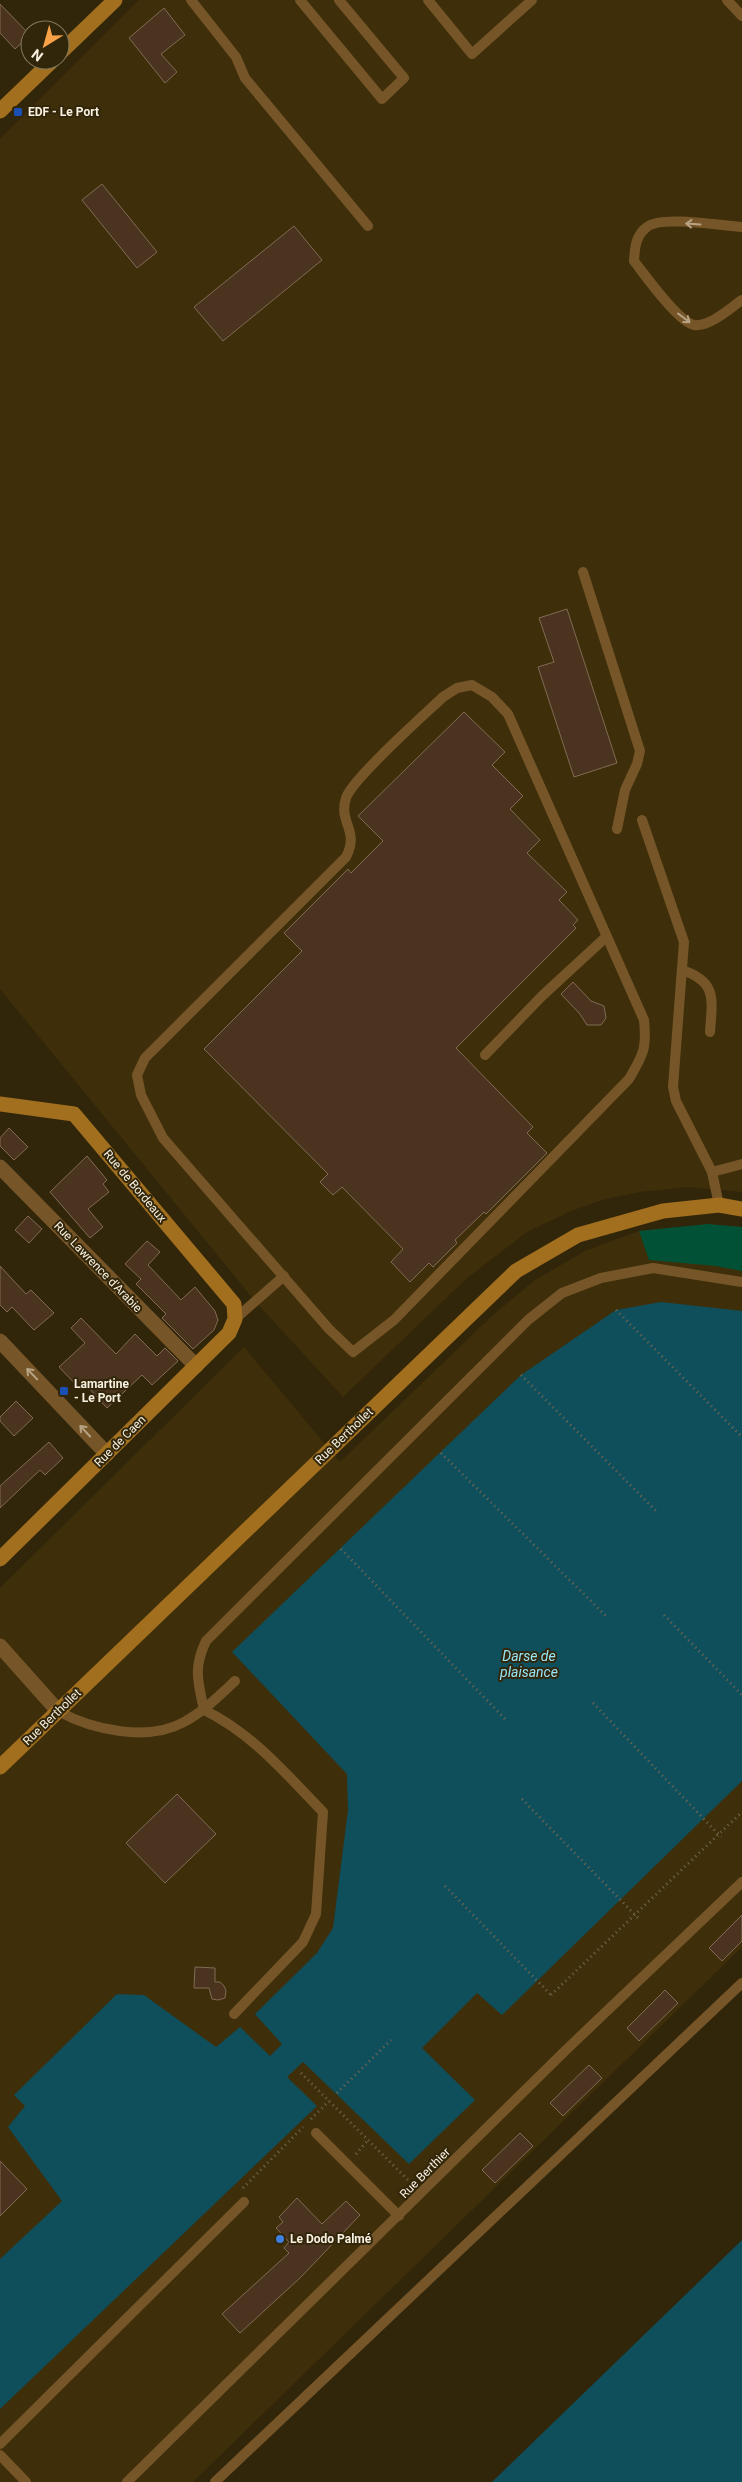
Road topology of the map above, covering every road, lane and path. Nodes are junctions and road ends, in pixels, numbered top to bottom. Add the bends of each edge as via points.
1 (115, 0) edge
2 (191, 0) edge
3 (300, 0) edge
4 (339, 0) edge
5 (428, 0) edge
6 (532, 0) edge
7 (727, 0) edge
8 (742, 16) edge
9 (70, 43) edge
10 (43, 70) edge
11 (0, 111) edge
12 (368, 226) dead end
13 (742, 227) edge
14 (742, 300) edge
15 (583, 572) dead end
16 (642, 820) dead end
17 (617, 829) dead end
18 (606, 937) junction
19 (682, 970) junction
20 (710, 1032) dead end
21 (485, 1055) dead end
22 (0, 1104) edge
23 (742, 1164) edge
24 (0, 1167) edge
25 (712, 1172) junction
26 (719, 1205) junction
27 (742, 1208) edge
28 (284, 1276) junction
29 (742, 1282) edge
30 (616, 1310) dead end
31 (235, 1319) junction
32 (0, 1341) edge
33 (196, 1366) junction
34 (521, 1375) dead end
35 (742, 1437) edge
36 (441, 1453) dead end
37 (107, 1454) junction
38 (658, 1512) dead end
39 (340, 1549) dead end
40 (0, 1559) edge
41 (664, 1615) dead end
42 (607, 1617) dead end
43 (0, 1646) edge
44 (235, 1681) dead end
45 (742, 1695) edge
46 (593, 1703) dead end
47 (204, 1710) junction
48 (58, 1711) junction
49 (505, 1718) dead end
50 (0, 1767) edge
51 (522, 1799) dead end
52 (742, 1812) edge
53 (720, 1836) junction
54 (742, 1882) edge
55 (445, 1886) dead end
56 (636, 1916) junction
57 (640, 1920) dead end
58 (742, 1983) edge
59 (234, 2014) dead end
60 (391, 2040) dead end
61 (301, 2073) dead end
62 (337, 2093) dead end
63 (329, 2101) junction
64 (316, 2132) dead end
65 (411, 2183) dead end
66 (244, 2202) joint
67 (399, 2216) junction
68 (0, 2444) edge
69 (0, 2455) edge
70 (26, 2482) edge
71 (127, 2482) edge
72 (215, 2482) edge

1 - 9 main road
2 - 12 lane via 236,57 246,78
3 - 4 lane via 382,99 404,78
5 - 6 lane via 472,54
7 - 8 lane
10 - 11 main road
13 -> 14 lane via 663,222 647,226 635,241 634,261 683,320 695,325 709,321
15 - 17 lane via 640,751 625,790
16 - 19 lane via 684,942
18 - 21 lane
18 - 28 lane via 644,1020 646,1041 642,1057 629,1079 394,1320 359,1349 348,1350
18 - 28 lane via 508,714 492,697 472,685 457,688 443,697 347,795 344,808 352,833 352,845 346,857 145,1058 137,1075 141,1095 163,1138
19 - 20 lane via 704,980 712,994
19 - 25 lane via 673,1086 676,1101
22 - 31 main road, Rue de Bordeaux via 74,1114 234,1304
23 - 25 lane
24 - 33 street, Rue Lawrence d'Arabie
25 - 26 lane
26 - 27 main road, Rue Berthollet
26 - 48 main road, Rue Berthollet via 663,1211 578,1236 516,1271
28 - 31 lane
29 - 47 lane via 653,1268 601,1278 562,1294 528,1320 206,1641 196,1674
30 - 35 path
31 - 33 main road, Rue de Caen via 230,1333
37 -> 32 street
33 - 37 main road, Rue de Caen
34 - 38 path
36 - 42 path
37 - 40 main road, Rue de Caen
39 - 49 path
41 - 45 path
43 - 48 street
44 - 47 lane
46 - 53 path
47 - 48 lane via 182,1723 151,1732 94,1726
47 - 59 lane via 226,1721 266,1754 323,1812 316,1914 303,1942
48 - 50 main road, Rue Berthollet
51 - 56 path
52 - 53 path
53 - 56 path
54 - 67 lane, Rue Berthier
55 - 56 path via 552,1996
56 - 57 path
58 - 72 lane
60 - 62 path
61 - 63 path
63 - 65 path
63 - 66 path via 237,2194
64 - 67 lane
66 - 68 lane
67 - 71 lane, Rue Berthier
69 - 70 lane

